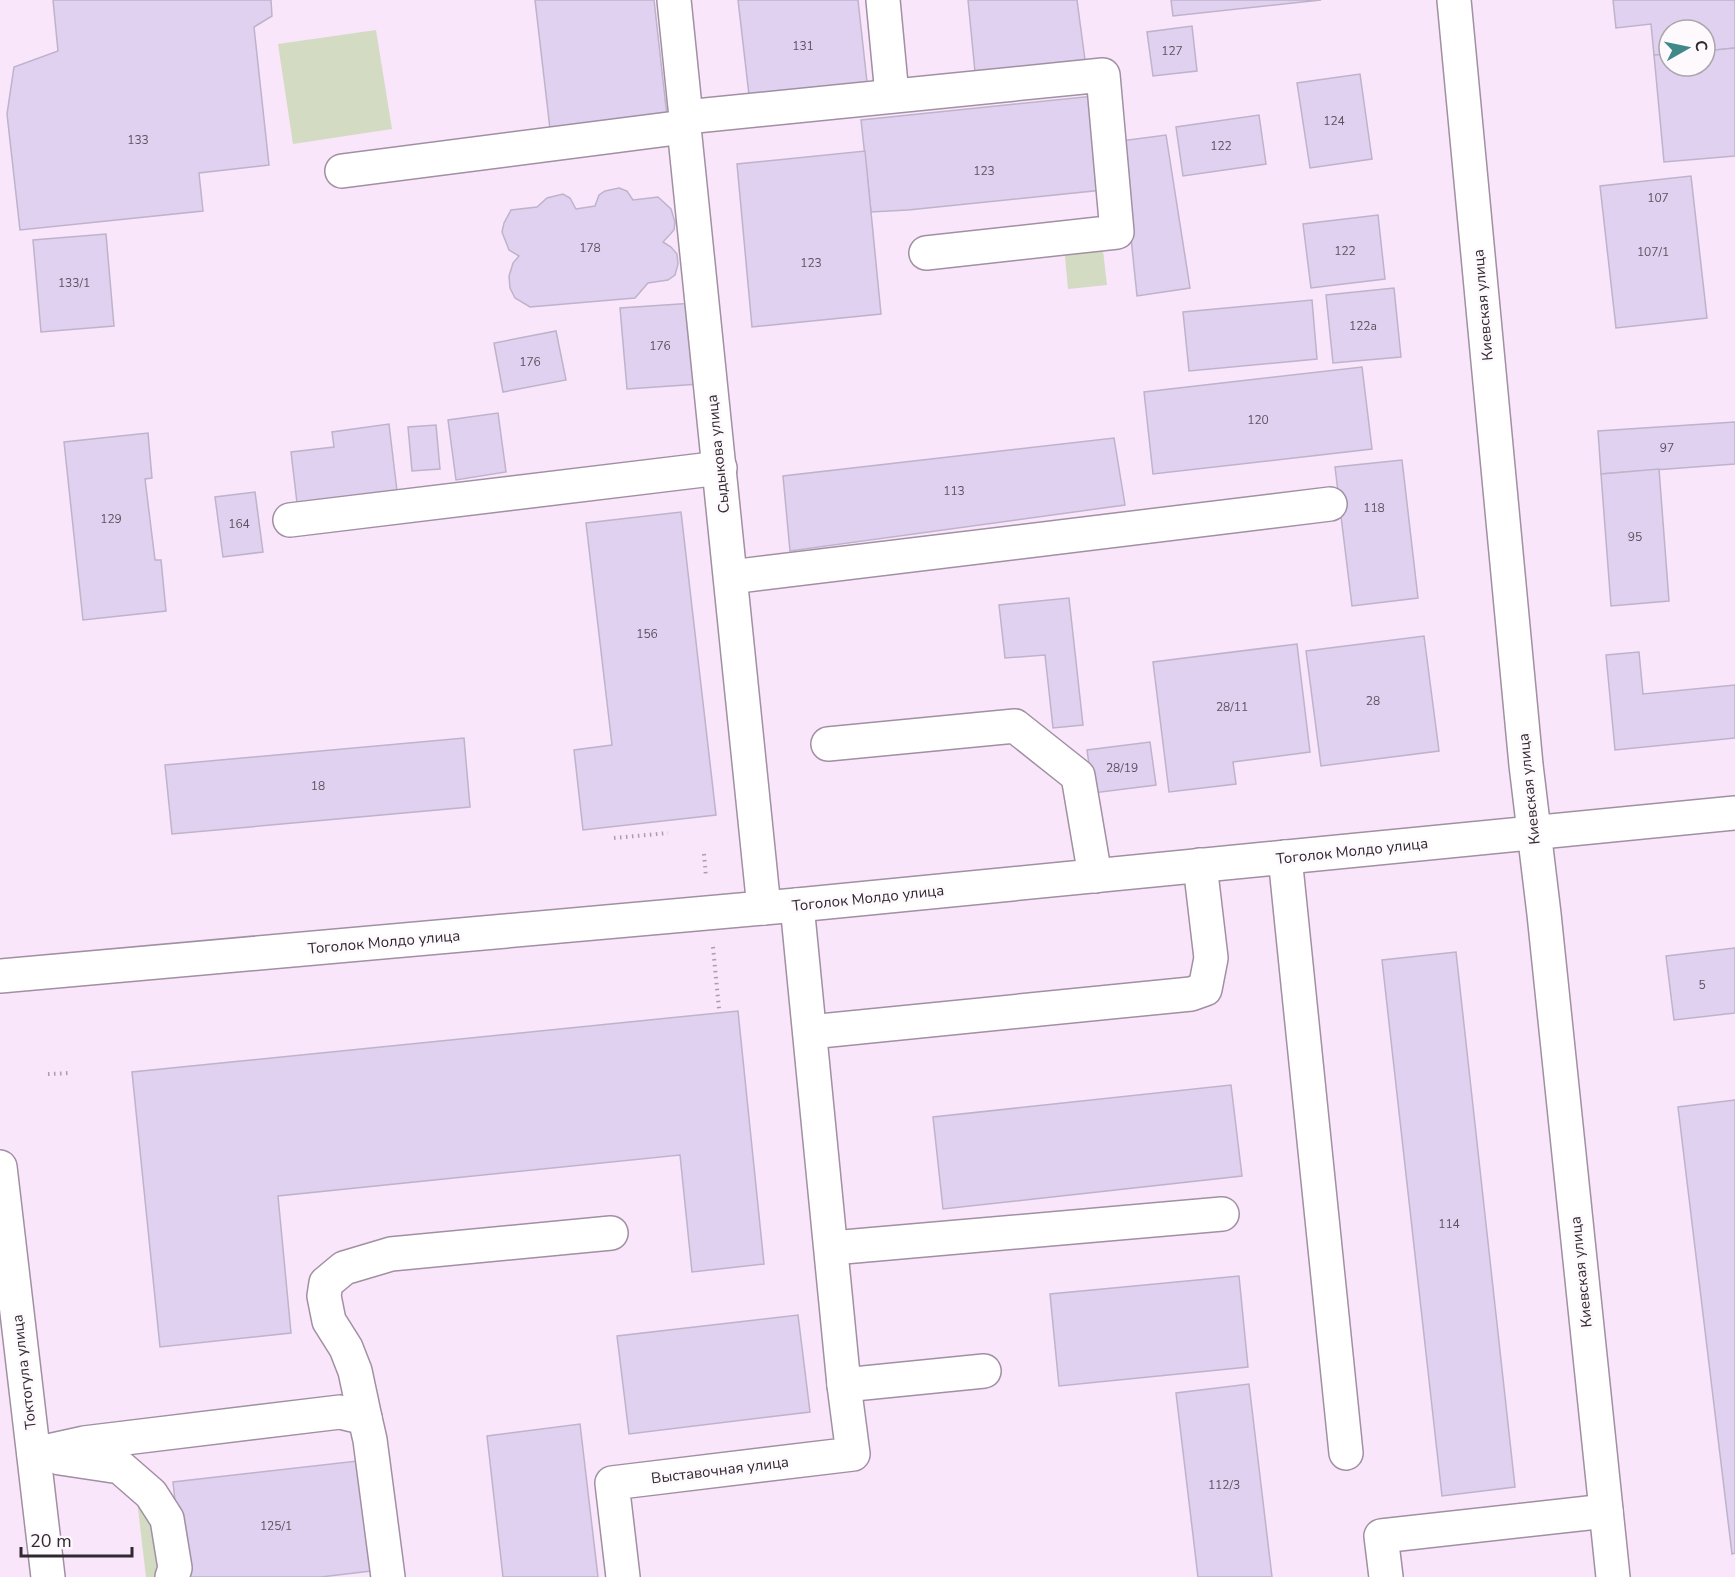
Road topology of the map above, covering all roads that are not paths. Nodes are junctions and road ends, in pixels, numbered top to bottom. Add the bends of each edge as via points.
1 (674, 0) edge
2 (883, 0) edge
3 (1454, 0) edge
4 (892, 95) junction
5 (685, 122) junction
6 (342, 171) dead end
7 (926, 253) dead end
8 (720, 468) junction
9 (1330, 504) dead end
10 (290, 520) dead end
11 (731, 577) junction
12 (828, 744) dead end
13 (1735, 813) edge
14 (1533, 833) junction
15 (1285, 857) junction
16 (1200, 865) junction
17 (1095, 876) junction
18 (797, 905) junction
19 (764, 908) junction
20 (0, 976) edge
21 (810, 1032) junction
22 (0, 1167) edge
23 (1222, 1214) dead end
24 (611, 1233) dead end
25 (832, 1248) junction
26 (984, 1371) dead end
27 (844, 1385) junction
28 (365, 1418) junction
29 (1346, 1453) dead end
30 (34, 1454) junction
31 (1606, 1511) junction
32 (48, 1577) edge
33 (172, 1577) edge
34 (388, 1577) edge
35 (623, 1577) edge
36 (1386, 1577) edge
37 (1613, 1577) edge

1 - 5 main road, Сыдыкова улица
2 - 4 main road
3 - 14 main road, Киевская улица
4 - 5 main road
4 - 7 main road via 1103,75 1117,232
5 - 6 main road
5 - 8 main road, Сыдыкова улица
8 - 10 main road
8 - 11 main road, Сыдыкова улица
9 - 11 main road
11 - 19 main road, Сыдыкова улица
12 - 17 main road via 1015,726 1078,776
13 - 14 main road, Тоголок Молдо улица
14 - 15 main road, Тоголок Молдо улица
14 - 31 main road, Киевская улица
15 - 16 main road, Тоголок Молдо улица
15 - 29 main road
16 - 17 main road, Тоголок Молдо улица
16 - 21 main road via 1211,958 1205,989 1191,994
17 - 18 main road, Тоголок Молдо улица
18 - 19 main road, Тоголок Молдо улица
18 - 21 main road
19 - 20 main road, Тоголок Молдо улица
21 - 25 main road
22 - 30 main road, Токтогула улица
23 - 25 main road
24 - 28 main road via 391,1254 344,1268 326,1283 324,1296 329,1322 355,1371
25 - 27 main road
26 - 27 main road
27 - 35 main road, Выставочная улица via 853,1454 612,1483
28 - 30 main road via 339,1413 84,1443
28 - 34 main road
30 - 32 main road, Токтогула улица
30 - 33 main road via 120,1467 151,1494 167,1519 175,1568
31 - 36 main road via 1381,1536
31 - 37 main road, Киевская улица

